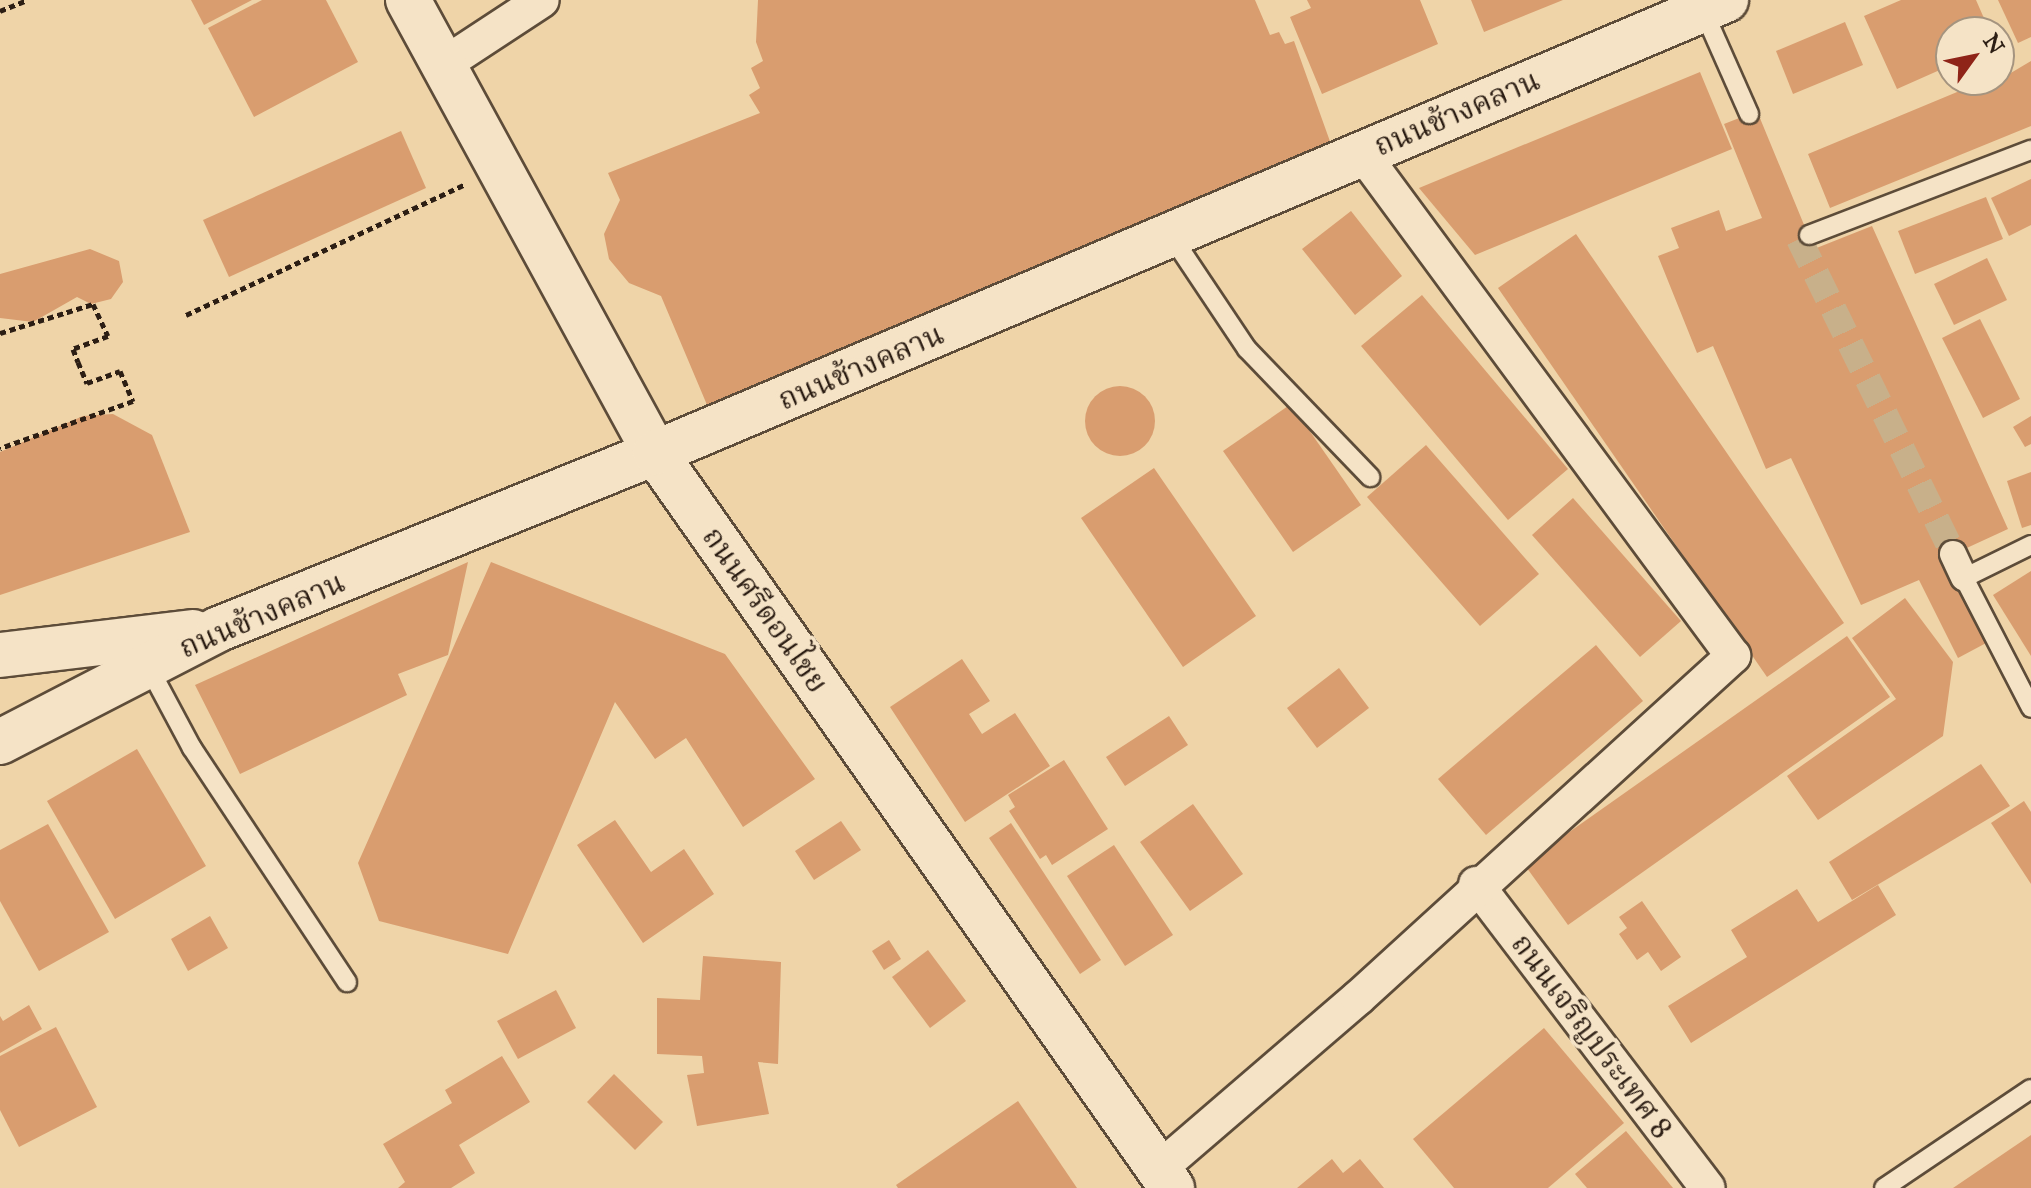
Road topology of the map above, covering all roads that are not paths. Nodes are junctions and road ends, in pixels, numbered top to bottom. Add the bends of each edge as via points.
1 (408, 0) edge
2 (542, 0) edge
3 (1715, 5) edge
4 (443, 65) junction
5 (1749, 114) dead end
6 (2031, 150) edge
7 (1362, 153) junction
8 (1170, 234) junction
9 (1809, 235) dead end
10 (655, 453) junction
11 (1370, 477) dead end
12 (2031, 545) edge
13 (219, 629) junction
14 (0, 655) edge
15 (148, 666) junction
16 (2031, 708) edge
17 (0, 742) edge
18 (1476, 884) junction
19 (347, 982) dead end
20 (2031, 1089) edge
21 (1166, 1178) edge
22 (1708, 1188) edge
23 (1884, 1188) edge

1 - 4 street, ถนนศรีดอนไชย
2 - 4 street
3 - 5 lane
3 - 7 street, ถนนช้างคลาน
4 - 10 street, ถนนศรีดอนไชย
6 - 9 lane
7 - 8 street, ถนนช้างคลาน
7 - 18 street via 1733,656
8 - 10 street, ถนนช้างคลาน
8 - 11 lane via 1247,349
10 - 13 street, ถนนช้างคลาน
10 - 21 street, ถนนศรีดอนไชย
12 - 16 lane via 1959,566
13 - 14 street
13 - 15 street, ถนนช้างคลาน
15 - 17 street, ถนนช้างคลาน
15 - 19 lane via 192,748
18 - 21 street
18 - 22 street, ถนนเจริญประเทศ 8
20 - 23 lane

